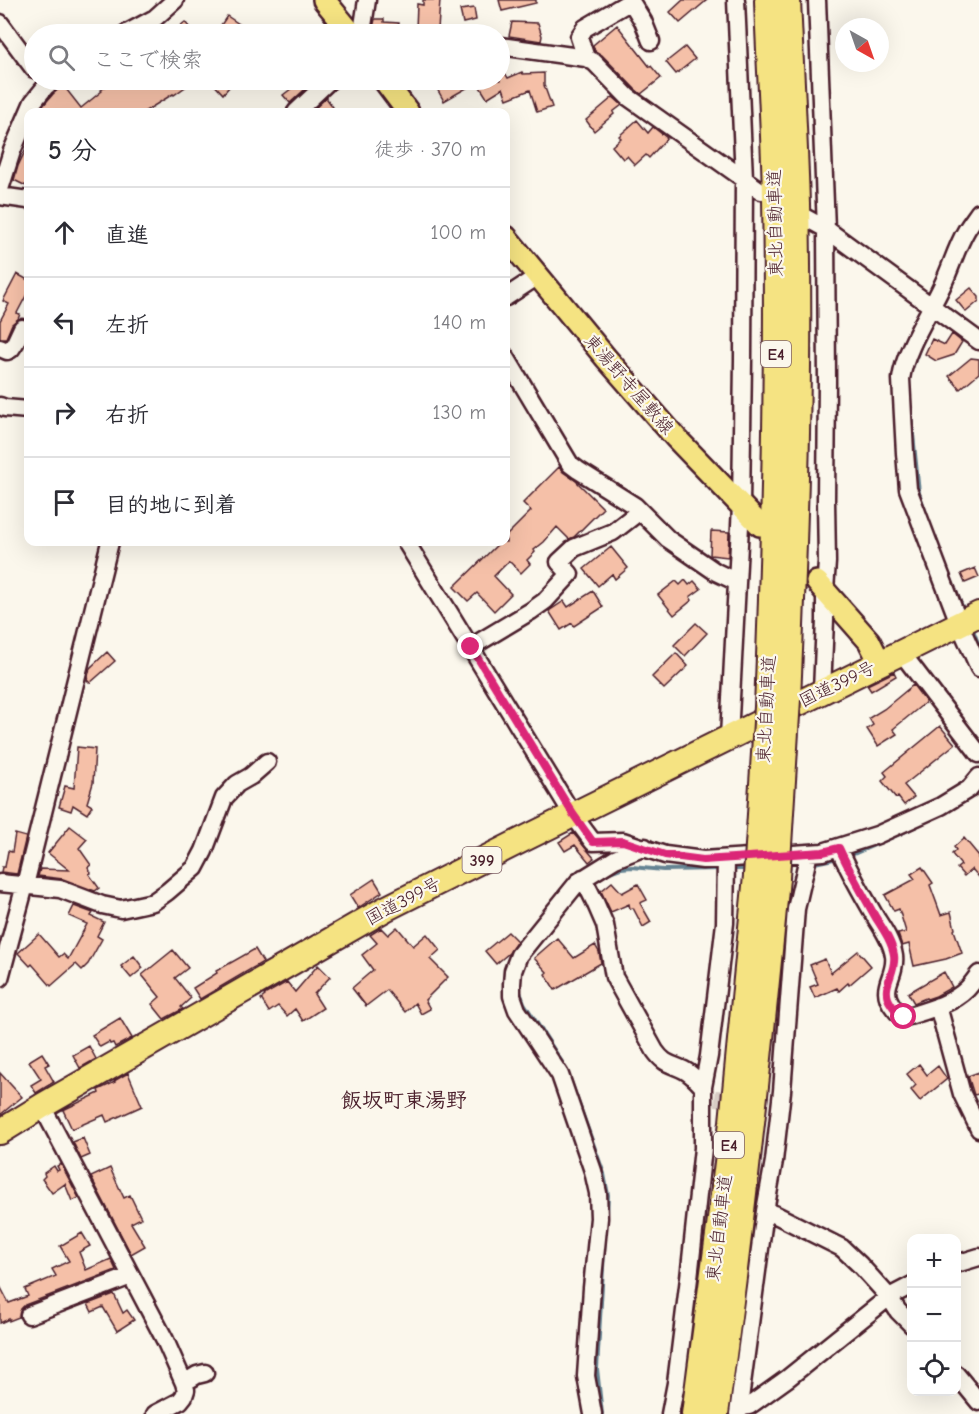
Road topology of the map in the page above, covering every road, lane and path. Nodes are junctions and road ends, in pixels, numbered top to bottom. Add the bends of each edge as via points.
1 (175, 0) edge
2 (324, 0) edge
3 (367, 0) edge
4 (736, 0) edge
5 (767, 0) edge
6 (788, 0) edge
7 (817, 0) edge
8 (631, 1) edge
9 (0, 22) edge
10 (144, 24) edge
11 (344, 24) edge
12 (363, 24) edge
13 (651, 41) dead end
14 (510, 47) edge
15 (24, 55) edge
16 (586, 57) junction
17 (41, 90) edge
18 (319, 90) edge
19 (392, 90) edge
20 (30, 108) edge
21 (300, 108) edge
22 (405, 108) edge
23 (24, 123) edge
24 (744, 178) junction
25 (0, 189) edge
26 (761, 191) dead end
27 (0, 196) edge
28 (24, 199) edge
29 (979, 212) edge
30 (806, 218) dead end
31 (826, 229) junction
32 (510, 242) edge
33 (538, 276) junction
34 (510, 294) edge
35 (937, 311) junction
36 (22, 328) dead end
37 (979, 341) edge
38 (0, 348) edge
39 (510, 364) edge
40 (0, 406) edge
41 (24, 410) edge
42 (741, 506) junction
43 (640, 511) junction
44 (760, 525) dead end
45 (109, 546) edge
46 (408, 546) edge
47 (737, 582) junction
48 (821, 586) junction
49 (969, 619) edge
50 (471, 647) junction
51 (891, 657) junction
52 (979, 668) edge
53 (822, 691) junction
54 (777, 703) junction
55 (729, 737) junction
56 (979, 754) edge
57 (267, 762) dead end
58 (979, 777) edge
59 (573, 814) junction
60 (645, 848) junction
61 (842, 854) junction
62 (807, 861) junction
63 (726, 866) junction
64 (767, 877) junction
65 (0, 883) edge
66 (586, 883) junction
67 (25, 885) junction
68 (979, 974) edge
69 (0, 978) edge
70 (938, 1006) junction
71 (707, 1094) junction
72 (42, 1106) junction
73 (979, 1129) edge
74 (0, 1132) edge
75 (765, 1211) junction
76 (979, 1257) edge
77 (961, 1263) edge
78 (131, 1276) junction
79 (907, 1288) edge
80 (889, 1297) junction
81 (29, 1315) dead end
82 (907, 1320) edge
83 (205, 1373) dead end
84 (961, 1379) edge
85 (184, 1383) junction
86 (979, 1402) edge
87 (738, 1411) edge
88 (155, 1414) edge
89 (593, 1414) edge
90 (670, 1414) edge
91 (694, 1414) edge
92 (716, 1414) edge

1 - 10 street
2 - 11 main road
3 - 12 street
4 - 24 street
5 - 54 highway, 東北自動車道 / E4 via 775,196 773,525
6 - 54 highway, 東北自動車道 / E4 via 797,204 796,467
7 - 31 street
8 - 13 street
8 - 16 street via 585,28 579,37
9 - 15 street
14 - 16 street
16 - 24 street via 628,97
17 - 20 street
18 - 21 street
19 - 22 main road
23 - 25 street
24 - 26 street
24 - 42 street
27 - 28 street
29 - 35 street via 966,231 941,288
30 - 31 street
31 - 35 street
31 - 48 street via 827,562
32 - 33 main road, 東湯野寺屋敷線
33 - 34 street
33 - 42 main road, 東湯野寺屋敷線 via 676,438
35 - 37 street
35 - 49 street via 902,369 908,489
36 - 38 street via 11,349
39 - 43 street via 570,464
40 - 41 street
42 - 44 main road, 東湯野寺屋敷線
42 - 47 street
43 - 47 street via 668,539
43 - 50 street via 613,532 574,548 559,561 570,574 545,601
45 - 67 street
46 - 50 street
47 - 55 street
48 - 51 main road via 869,641
48 - 53 street via 825,620
49 - 51 highway, 国道399号 / 399
49 - 52 street
50 - 59 street
51 - 53 highway, 国道399号 / 399
51 - 56 street
53 - 55 highway, 国道399号 / 399
54 - 64 highway, 東北自動車道 / E4, bridge
55 - 59 highway, 国道399号 / 399
57 - 67 street via 224,798 195,868 153,902 122,909 60,889
58 - 61 street via 969,789 941,806
59 - 60 street via 593,842 623,841
59 - 72 highway, 国道399号 / 399 via 385,909
60 - 63 street
60 - 66 street via 615,859
61 - 62 street via 823,852
61 - 70 street via 894,954 886,996 889,1001 904,1017
62 - 63 street
62 - 75 street via 796,909 774,1102 774,1161
63 - 71 street via 725,923
64 - 91 highway, 東北自動車道 / E4
64 - 92 highway, 東北自動車道 / E4 via 764,1021
65 - 67 street
66 - 71 street via 605,925 614,977 655,1051 661,1059 693,1076
66 - 89 street via 570,890 519,955 513,971 512,996 560,1076 598,1192 586,1376
67 - 69 street
68 - 70 street via 961,994
70 - 73 street via 962,1094
71 - 90 street
72 - 74 highway, 国道399号 / 399
72 - 78 street
75 - 80 street via 842,1248
75 - 87 street
76 - 77 street
78 - 81 street
78 - 85 street
79 - 80 street
80 - 82 street
80 - 87 street via 788,1378
83 - 85 street
84 - 86 street
85 - 88 street via 186,1390 180,1401

